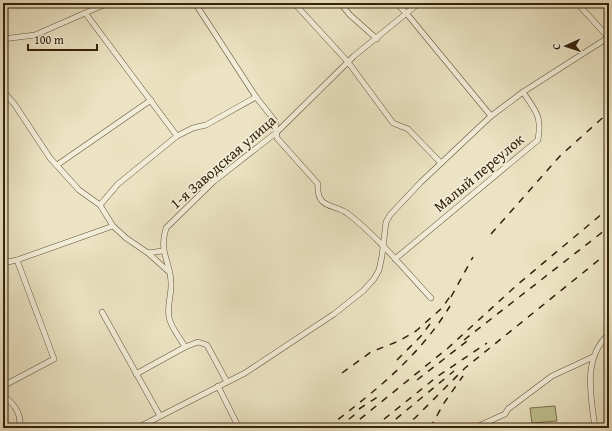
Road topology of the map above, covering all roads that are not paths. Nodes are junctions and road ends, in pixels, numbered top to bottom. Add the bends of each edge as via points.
1 (108, 3) edge
2 (195, 3) edge
3 (294, 3) edge
4 (340, 3) edge
5 (396, 3) edge
6 (419, 3) edge
7 (577, 3) edge
8 (86, 14) junction
9 (407, 14) junction
10 (609, 37) edge
11 (3, 38) edge
12 (377, 39) junction
13 (348, 62) junction
14 (3, 91) edge
15 (523, 92) junction
16 (256, 97) junction
17 (151, 100) junction
18 (491, 116) junction
19 (277, 132) junction
20 (176, 136) junction
21 (441, 163) junction
22 (58, 165) junction
23 (100, 205) junction
24 (113, 226) junction
25 (383, 246) junction
26 (162, 251) junction
27 (148, 253) junction
28 (395, 259) junction
29 (17, 260) junction
30 (3, 263) edge
31 (169, 272) junction
32 (431, 298) dead end
33 (102, 312) dead end
34 (609, 334) edge
35 (186, 347) junction
36 (593, 357) junction
37 (136, 374) junction
38 (227, 382) junction
39 (3, 386) edge
40 (218, 386) junction
41 (3, 396) edge
42 (160, 416) junction
43 (18, 428) edge
44 (137, 428) edge
45 (238, 428) edge
46 (474, 428) edge
47 (594, 428) edge

1 - 8 street
2 - 16 street
3 - 13 street
4 - 12 street
5 - 9 street
6 - 9 street, 1-я Заводская улица
7 - 10 street
8 - 11 street via 35,35
8 - 17 street
9 - 12 street, 1-я Заводская улица
9 - 18 street
10 - 15 street
12 - 13 street, 1-я Заводская улица
13 - 19 street, 1-я Заводская улица
13 - 21 street via 393,123 408,129
14 - 22 street via 50,158
15 - 18 street
15 - 28 street, Малый переулок via 536,111 541,124 538,140
16 - 19 street via 275,121
16 - 20 street via 206,125 192,128
17 - 20 street
17 - 22 street
18 - 21 street
19 - 25 street via 277,138 318,184 317,192 322,200 329,207 345,212
19 - 26 street, 1-я Заводская улица via 213,182 166,228
20 - 23 street via 118,184
21 - 25 street via 390,215 386,222
22 - 23 street via 78,190
23 - 24 street
24 - 27 street
24 - 29 street
25 - 28 street
25 - 38 street via 379,270 363,291 273,356
26 - 27 street
26 - 31 street, 1-я Заводская улица
27 - 31 street
28 - 32 street
29 - 30 street
29 - 39 street via 54,359
31 - 35 street, 1-я Заводская улица via 169,318
33 - 37 street
34 - 36 street
35 - 37 street
35 - 38 street via 198,342 207,345
36 - 46 street via 552,376 508,409 505,414
36 - 47 street via 590,384
37 - 42 street
38 - 40 street
40 - 42 street
40 - 45 street
41 - 43 street via 18,411
42 - 44 street

